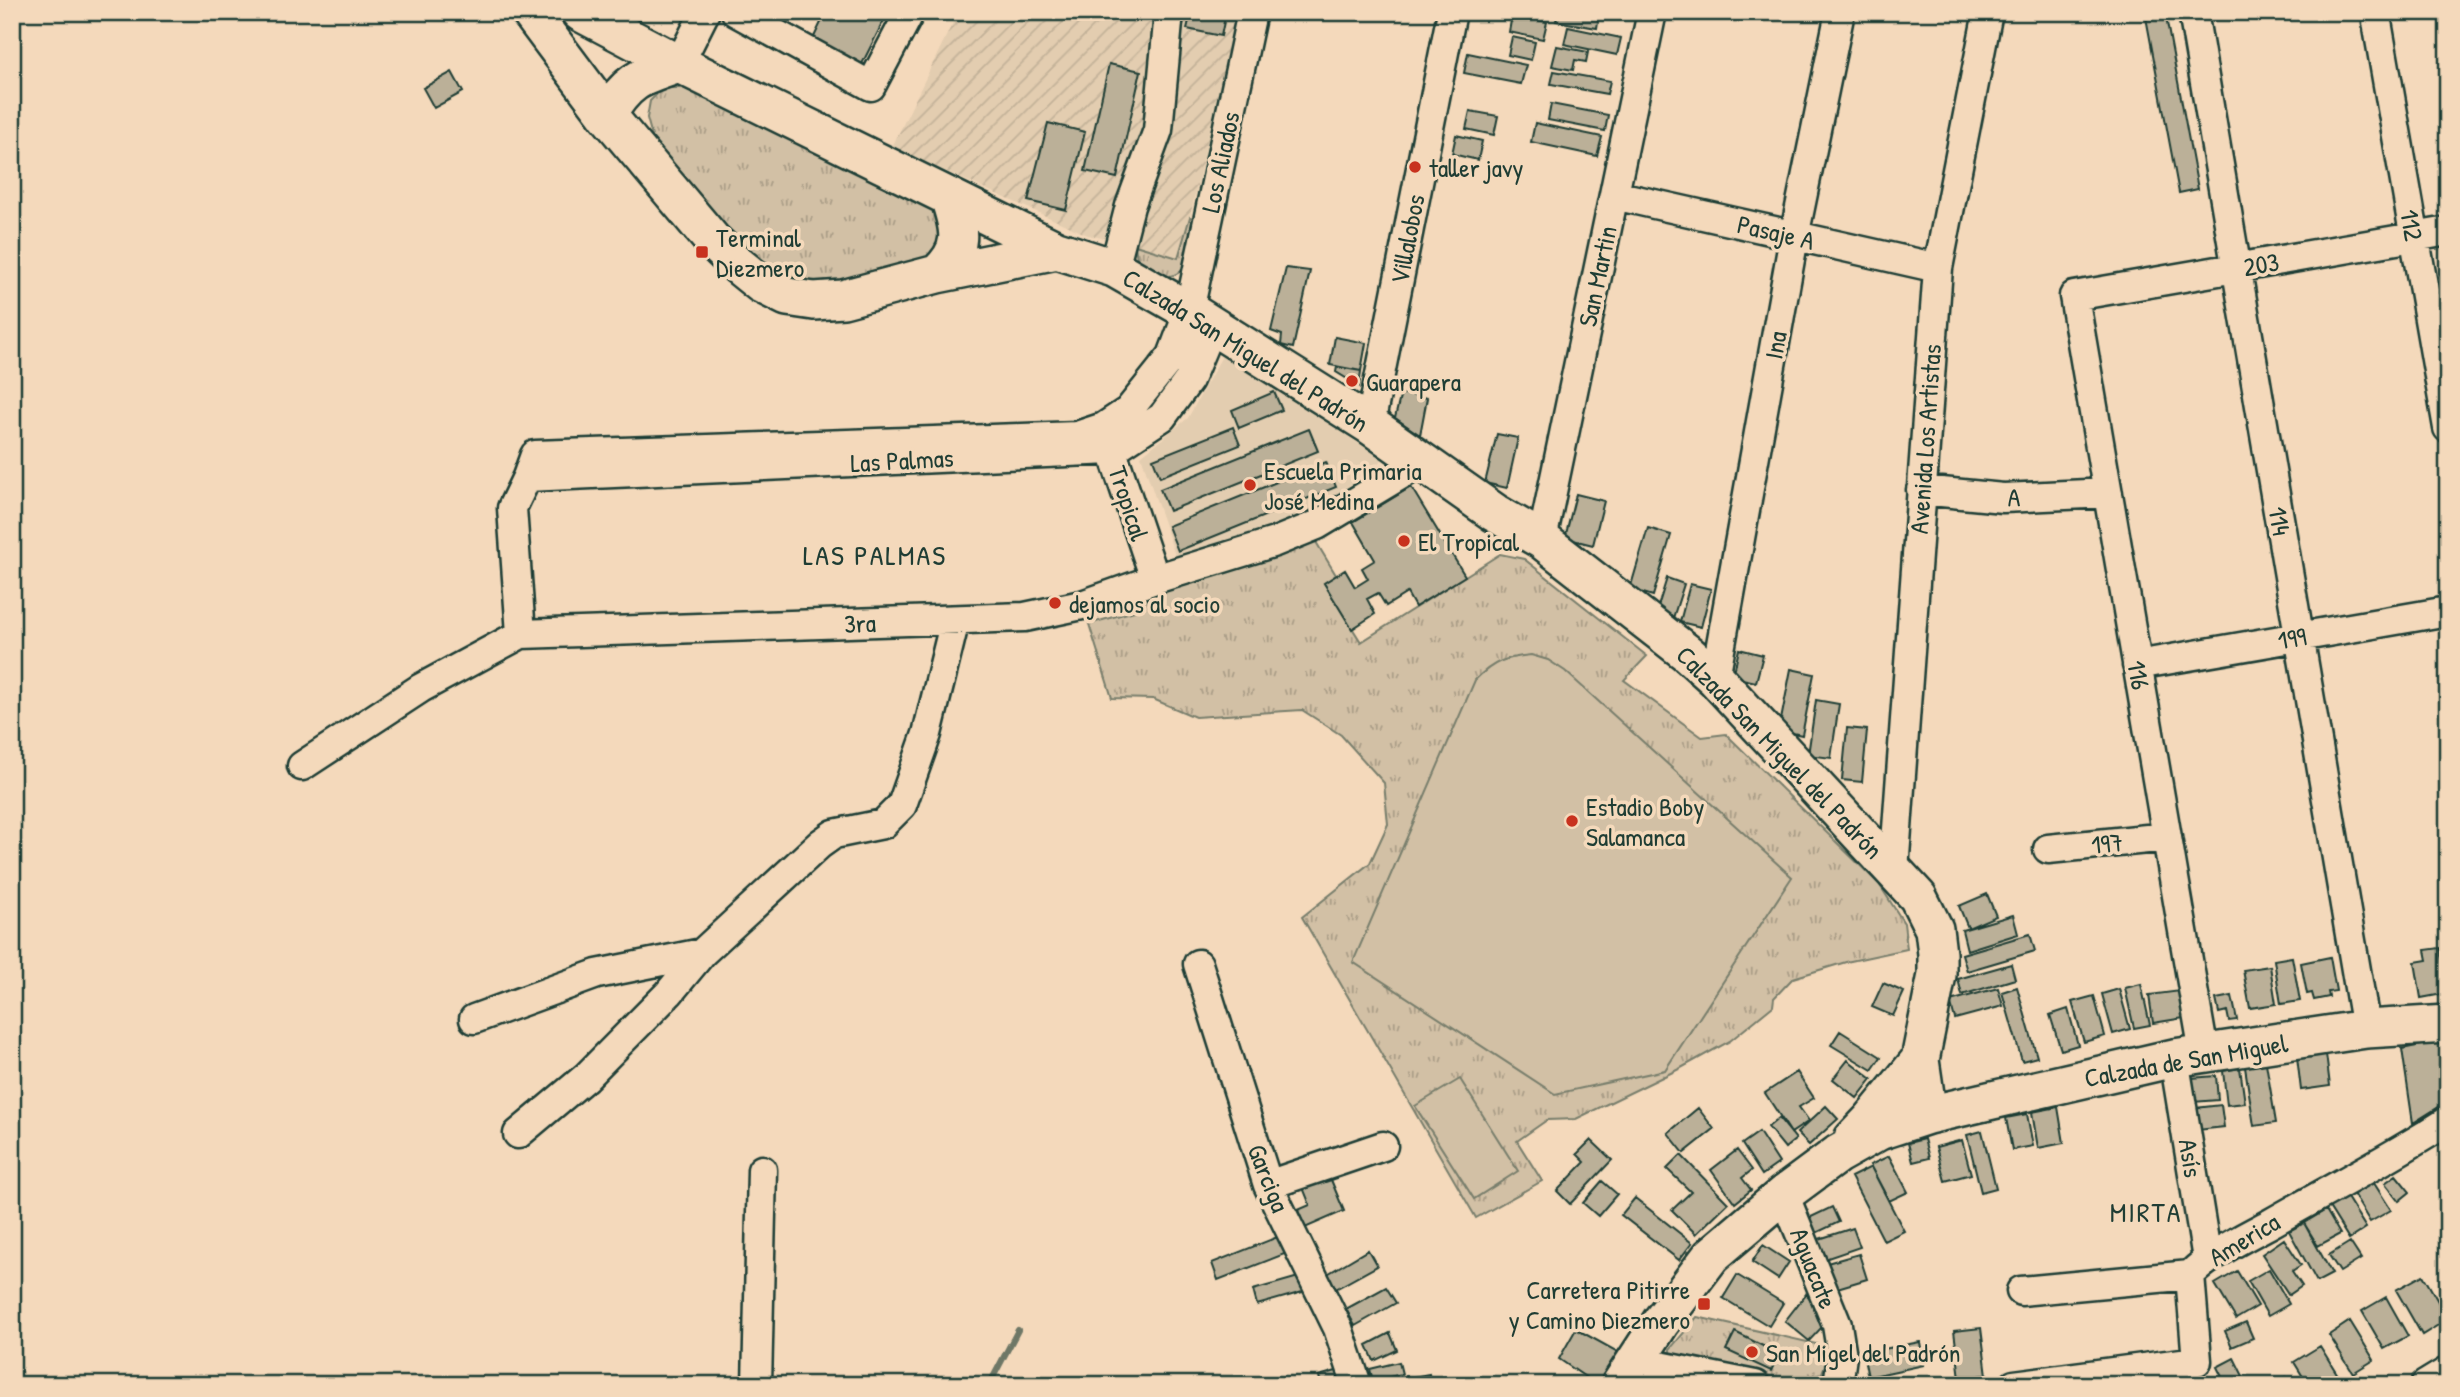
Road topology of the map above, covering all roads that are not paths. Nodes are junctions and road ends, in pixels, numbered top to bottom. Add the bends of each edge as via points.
1 (530, 12) edge
2 (580, 12) edge
3 (705, 12) edge
4 (736, 12) edge
5 (910, 12) edge
6 (1169, 12) edge
7 (1252, 12) edge
8 (1452, 12) edge
9 (1652, 12) edge
10 (1840, 12) edge
11 (1988, 12) edge
12 (2193, 12) edge
13 (770, 20) edge
14 (2377, 22) dead end
15 (679, 64) junction
16 (607, 116) junction
17 (1614, 195) junction
18 (949, 197) junction
19 (2448, 231) edge
20 (1794, 237) junction
21 (2414, 237) junction
22 (1057, 250) junction
23 (1114, 268) junction
24 (1938, 268) junction
25 (2236, 268) junction
26 (937, 274) junction
27 (2074, 296) joint
28 (1200, 318) junction
29 (1370, 425) junction
30 (2448, 428) edge
31 (1108, 438) junction
32 (1422, 462) junction
33 (1921, 490) junction
34 (2108, 493) junction
35 (1542, 540) junction
36 (1155, 579) junction
37 (2448, 611) edge
38 (955, 620) junction
39 (521, 634) junction
40 (2300, 637) junction
41 (2137, 665) junction
42 (1715, 678) junction
43 (302, 766) dead end
44 (2167, 837) junction
45 (2048, 849) dead end
46 (1894, 870) junction
47 (702, 953) junction
48 (1198, 964) dead end
49 (474, 1019) dead end
50 (2448, 1024) edge
51 (2366, 1029) junction
52 (1922, 1053) junction
53 (2189, 1056) junction
54 (2005, 1097) junction
55 (1928, 1115) junction
56 (2448, 1121) edge
57 (518, 1135) dead end
58 (1383, 1146) dead end
59 (1838, 1154) junction
60 (762, 1170) dead end
61 (1268, 1185) junction
62 (1784, 1195) junction
63 (2198, 1267) junction
64 (2021, 1292) dead end
65 (2448, 1371) edge
66 (1627, 1373) edge
67 (757, 1385) edge
68 (1357, 1385) edge
69 (1755, 1385) edge
70 (1838, 1385) edge
71 (2014, 1385) edge
72 (2425, 1385) edge

1 - 16 main road, Calzada San Miguel del Padrón
2 - 15 main road, Calzada San Miguel del Padrón
3 - 15 street
4 - 13 street
5 - 13 street via 871,86
6 - 23 street via 1158,130 1130,206
7 - 28 street, Los Aliados
8 - 29 street, Villalobos
9 - 17 street, San Martin
10 - 20 street, Ina
11 - 24 street, Avenida Los Artistas
12 - 25 street, 114
14 - 21 street, 112
15 - 16 main road via 632,83 619,94
15 - 18 main road, Calzada San Miguel del Padrón
16 - 26 main road, Calzada San Miguel del Padrón via 713,241 761,284 787,297 844,299
17 - 20 street, Pasaje A
17 - 35 street, San Martin
18 - 22 main road, Calzada San Miguel del Padrón
18 - 26 main road via 957,247
19 - 21 street, 203
20 - 24 street, Pasaje A
20 - 42 street, Ina
21 - 25 street, 203
21 - 30 street, 112
22 - 23 main road, Calzada San Miguel del Padrón
22 - 26 main road, Calzada San Miguel del Padrón
23 - 28 main road, Calzada San Miguel del Padrón
24 - 33 street, Avenida Los Artistas
25 - 27 street, 203
25 - 40 street, 114
27 - 34 street, 116
28 - 29 main road, Calzada San Miguel del Padrón
28 - 31 street, Las Palmas
29 - 32 main road, Calzada San Miguel del Padrón
31 - 36 street, Tropical
31 - 39 street, Las Palmas via 535,455 512,508
32 - 35 main road, Calzada San Miguel del Padrón
32 - 36 street, 3ra via 1307,529
33 - 34 street, A via 2003,498
33 - 46 street, Avenida Los Artistas
34 - 41 street, 116
35 - 42 main road, Calzada San Miguel del Padrón
36 - 38 street, 3ra via 1082,605 1025,617
37 - 40 street, 199
38 - 39 street, 3ra
38 - 47 street via 927,734 902,805 883,824 834,834 820,844
39 - 43 street, 3ra via 421,688
40 - 41 street, 199
40 - 51 street, 114
41 - 44 street, 116
42 - 46 main road, Calzada San Miguel del Padrón
44 - 45 street, 197
44 - 53 street, 116
46 - 52 main road, Calzada San Miguel del Padrón via 1918,897 1934,929 1937,975
47 - 49 street via 597,974
47 - 57 street via 586,1077
48 - 61 street, Garciga
50 - 51 main road, Calzada de San Miguel
51 - 53 main road, Calzada de San Miguel
52 - 54 main road via 1935,1070 1962,1089
52 - 55 main road, Calzada San Miguel del Padrón
52 - 59 main road via 1871,1120
53 - 54 main road, Calzada de San Miguel
53 - 63 street, Asís
54 - 55 main road, Calzada de San Miguel
55 - 59 main road, Calzada de San Miguel via 1879,1131
56 - 63 street, America
58 - 61 street
59 - 62 main road
60 - 67 street
61 - 68 street, Garciga via 1338,1328
62 - 66 main road via 1711,1256
62 - 70 street, Aguacate via 1837,1325 1842,1356
63 - 64 street, America
63 - 71 street, Asís via 2197,1362
65 - 72 street
66 - 69 street

